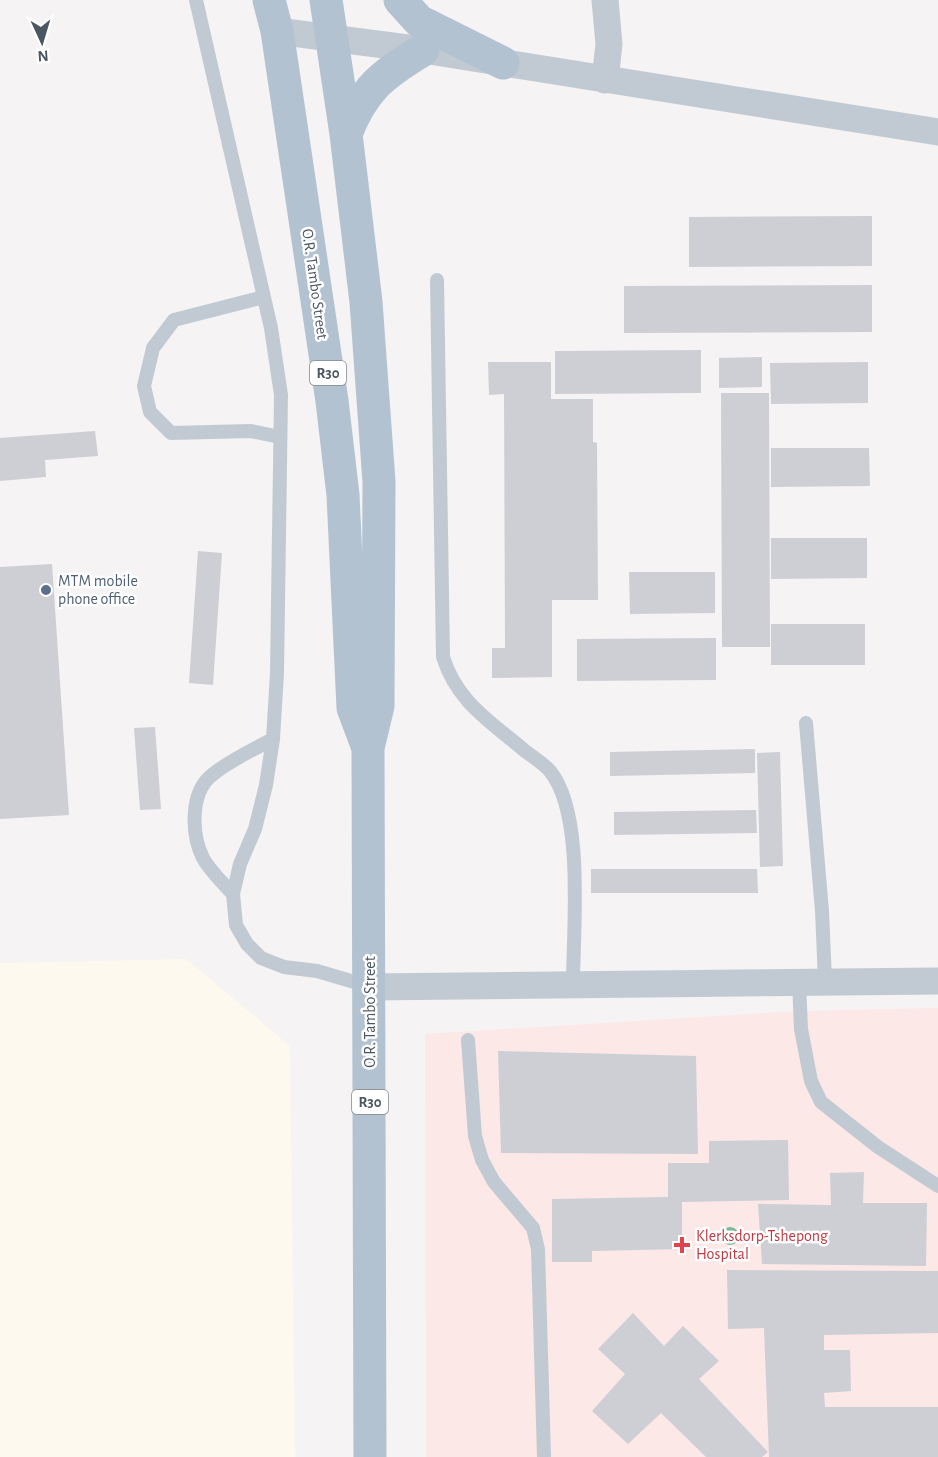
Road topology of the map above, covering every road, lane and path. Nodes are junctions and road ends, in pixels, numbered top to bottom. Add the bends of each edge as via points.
1 (196, 0) edge
2 (269, 0) edge
3 (326, 0) edge
4 (400, 0) edge
5 (605, 0) edge
6 (277, 32) junction
7 (333, 38) junction
8 (423, 50) junction
9 (503, 63) junction
10 (605, 80) junction
11 (938, 132) edge
12 (346, 134) junction
13 (437, 280) dead end
14 (264, 297) junction
15 (280, 437) junction
16 (806, 723) dead end
17 (273, 739) junction
18 (368, 748) junction
19 (233, 894) junction
20 (812, 980) junction
21 (938, 981) edge
22 (573, 985) junction
23 (370, 987) junction
24 (468, 1040) dead end
25 (938, 1186) edge
26 (370, 1457) edge
27 (544, 1457) edge

1 - 14 lane
2 - 6 main road, O.R. Tambo Street / R30
3 - 7 main road, O.R. Tambo Street / R30
4 - 9 main road via 419,21
5 - 10 street via 609,44
6 - 7 street
6 - 18 main road, O.R. Tambo Street / R30 via 341,483 353,708
7 - 8 street
7 - 12 main road, O.R. Tambo Street / R30
8 - 9 street
8 - 12 main road via 377,81 355,111
9 - 10 street
10 - 11 street
12 - 18 main road, O.R. Tambo Street / R30 via 366,302 379,482 378,706
13 - 22 lane via 443,657 459,694 549,771 564,795 573,844
14 - 15 lane via 280,395
14 - 15 lane via 174,320 153,348 144,386 150,412 171,433 251,431
15 - 17 lane
16 - 20 lane via 822,911
17 - 19 lane via 255,829
17 - 19 lane via 210,776 198,793 196,839 203,858
18 - 23 main road, O.R. Tambo Street / R30
19 - 23 lane via 236,925 261,958
20 - 21 street
20 - 22 street
20 - 25 lane via 801,1029 811,1081 821,1102 878,1147
22 - 23 street
23 - 26 main road, O.R. Tambo Street / R30
24 - 27 lane via 476,1136 482,1160 533,1228 538,1249

